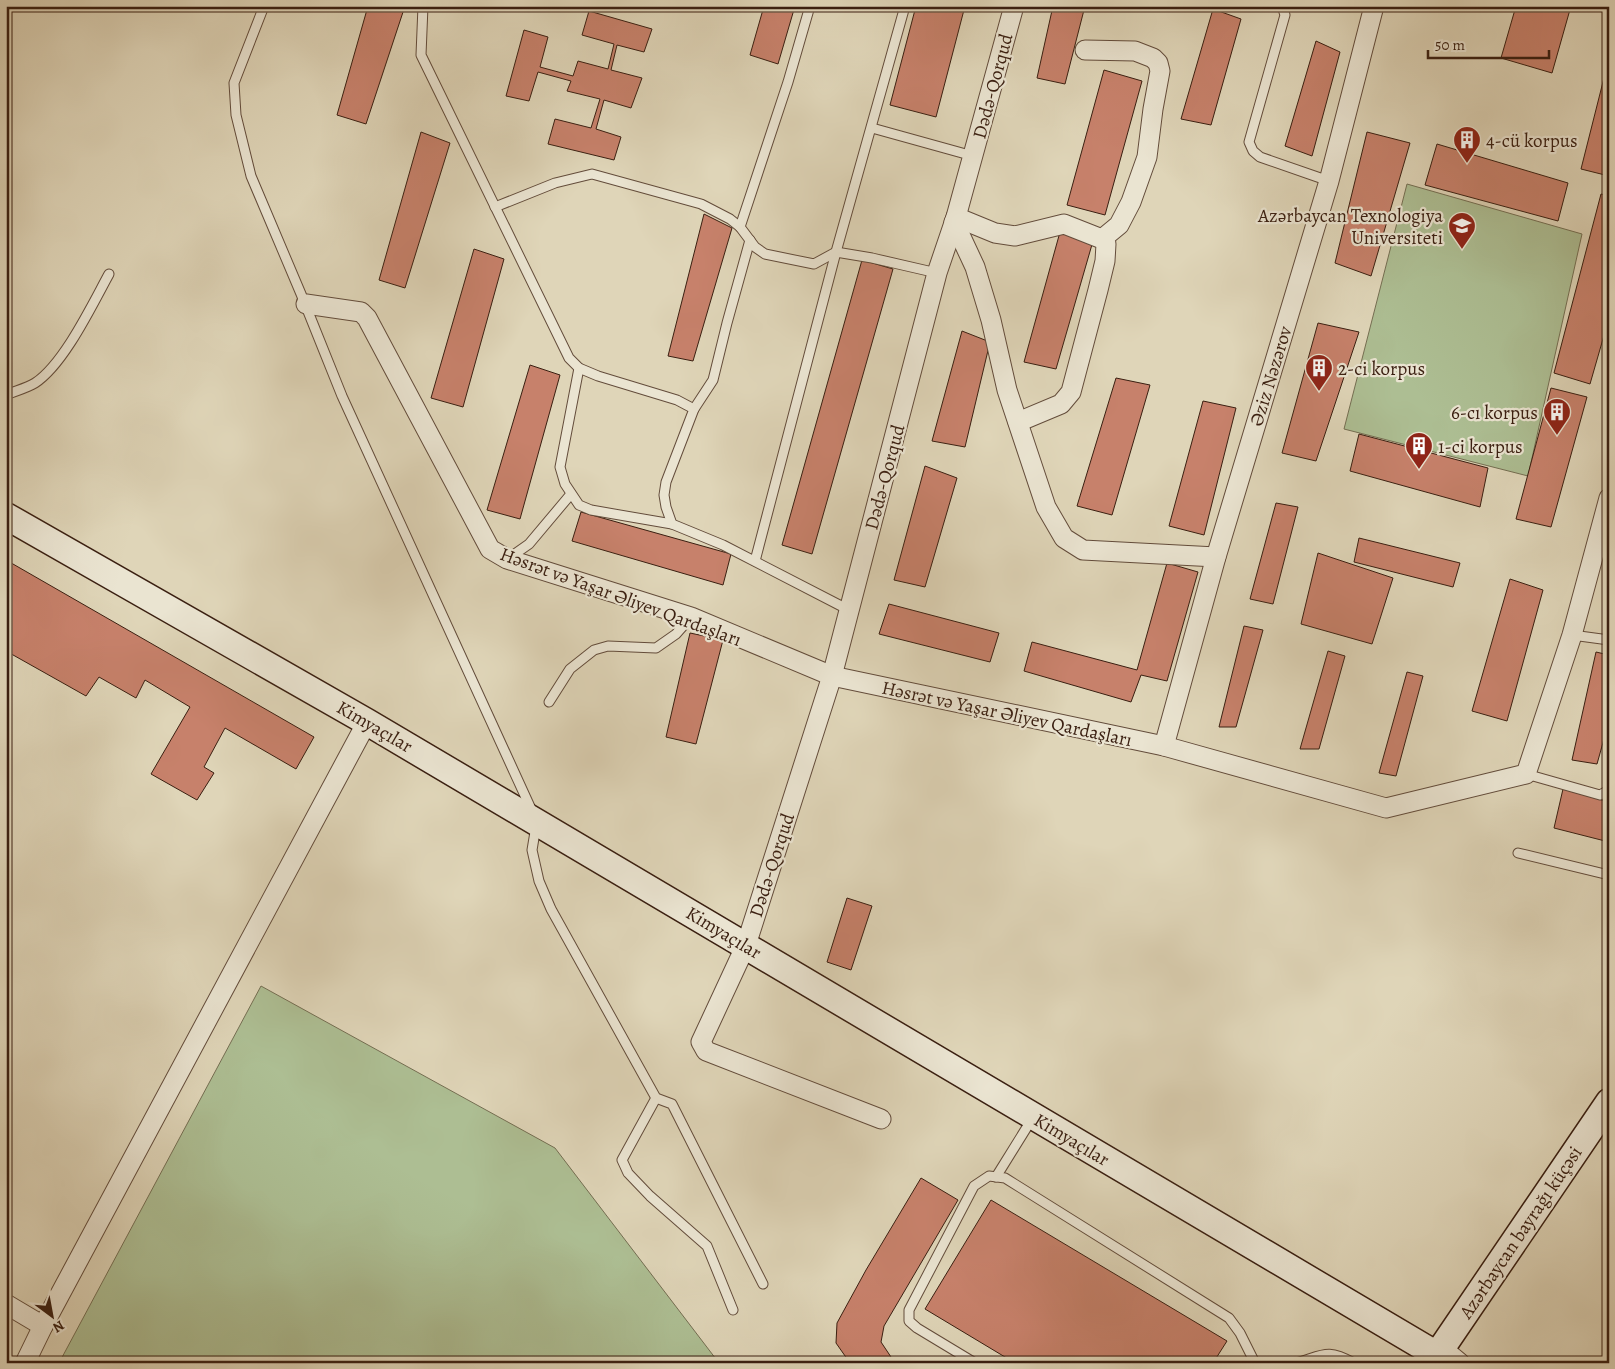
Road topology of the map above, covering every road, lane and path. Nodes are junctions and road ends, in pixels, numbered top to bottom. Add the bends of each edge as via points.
1 (264, 6) edge
2 (423, 6) edge
3 (810, 6) edge
4 (905, 6) edge
5 (1014, 6) edge
6 (1282, 6) edge
7 (1374, 6) edge
8 (1085, 50) dead end
9 (872, 128) junction
10 (973, 156) junction
11 (1329, 181) junction
12 (495, 207) junction
13 (955, 220) junction
14 (740, 227) junction
15 (1102, 239) junction
16 (750, 240) junction
17 (836, 252) junction
18 (937, 273) junction
19 (109, 274) dead end
20 (306, 304) junction
21 (579, 368) junction
22 (6, 395) edge
23 (694, 409) junction
24 (1018, 422) junction
25 (571, 494) junction
26 (1609, 498) edge
27 (6, 516) edge
28 (672, 524) junction
29 (1216, 557) junction
30 (507, 559) junction
31 (755, 562) junction
32 (849, 610) junction
33 (691, 617) junction
34 (1572, 635) junction
35 (1609, 640) edge
36 (832, 676) junction
37 (549, 702) dead end
38 (367, 722) junction
39 (1164, 746) junction
40 (1526, 774) junction
41 (1609, 790) edge
42 (1605, 796) edge
43 (537, 822) junction
44 (1518, 853) dead end
45 (1609, 875) edge
46 (746, 945) junction
47 (656, 1098) junction
48 (1609, 1102) edge
49 (1033, 1116) junction
50 (881, 1119) dead end
51 (996, 1177) junction
52 (763, 1284) dead end
53 (6, 1304) edge
54 (733, 1310) dead end
55 (43, 1326) junction
56 (1443, 1357) edge
57 (971, 1361) edge
58 (25, 1363) edge
59 (1255, 1363) edge
60 (1296, 1363) edge
61 (1354, 1363) edge

1 - 20 lane via 234,84 236,115 251,176
2 - 12 lane via 422,54
3 - 14 lane
4 - 9 lane
5 - 10 street, Dədə-Qorqud
6 - 11 lane via 1285,15 1249,142 1260,156
7 - 11 street, Əziz Nəzərov
8 - 15 street via 1135,51 1153,58 1160,71 1147,157 1127,210 1119,224
9 - 10 lane
9 - 17 lane
10 - 13 street, Dədə-Qorqud
11 - 29 street, Əziz Nəzərov
12 - 14 lane via 555,183 592,174 701,204
12 - 21 lane via 563,346
13 - 15 street via 1015,236 1064,224
13 - 18 street, Dədə-Qorqud
13 - 24 street via 975,267
14 - 16 lane
15 - 24 street via 1106,244 1105,261 1072,392 1061,404
16 - 17 lane via 765,254 814,264
16 - 23 lane via 713,380
17 - 18 lane
17 - 31 lane
18 - 32 street, Dədə-Qorqud
19 - 22 lane via 52,368 35,383
20 - 30 street, Həsrət və Yaşar Əliyev Qardaşları via 361,312 367,318 490,549
20 - 43 lane via 342,396
21 - 23 lane via 677,400
21 - 25 lane via 560,467
23 - 28 lane via 665,488 666,507
24 - 29 street via 1046,507 1064,538 1084,550
25 - 28 lane via 579,505 591,510
25 - 30 lane via 529,544
26 - 34 street
27 - 38 street, Kimyaçılar
28 - 31 lane
29 - 39 street, Əziz Nəzərov
30 - 33 street, Həsrət və Yaşar Əliyev Qardaşları
31 - 32 lane
32 - 36 street, Dədə-Qorqud
33 - 36 street, Həsrət və Yaşar Əliyev Qardaşları
33 - 37 lane via 676,634 656,648 608,646 594,650 570,668
34 - 35 lane
34 - 40 street
36 - 39 street, Həsrət və Yaşar Əliyev Qardaşları
36 - 46 street, Dədə-Qorqud
38 - 43 street, Kimyaçılar
38 - 55 street
39 - 40 street, Həsrət və Yaşar Əliyev Qardaşları via 1386,808
40 - 42 lane
41 - 42 lane
43 - 46 street, Kimyaçılar
43 - 47 lane via 532,850 539,881 551,909
44 - 45 lane
46 - 49 street, Kimyaçılar
46 - 50 street, Dədə-Qorqud via 701,1042 703,1048
47 - 52 lane via 672,1104
47 - 54 lane via 622,1160 628,1173 650,1196 707,1246
48 - 56 street, Azərbaycan bayrağı küçəsi
49 - 51 lane
49 - 56 street, Kimyaçılar
51 - 57 lane via 989,1176 974,1186 909,1310 909,1321 917,1328
51 - 59 lane via 1005,1178 1229,1318
53 - 55 street
55 - 58 street
60 - 61 lane via 1328,1353

